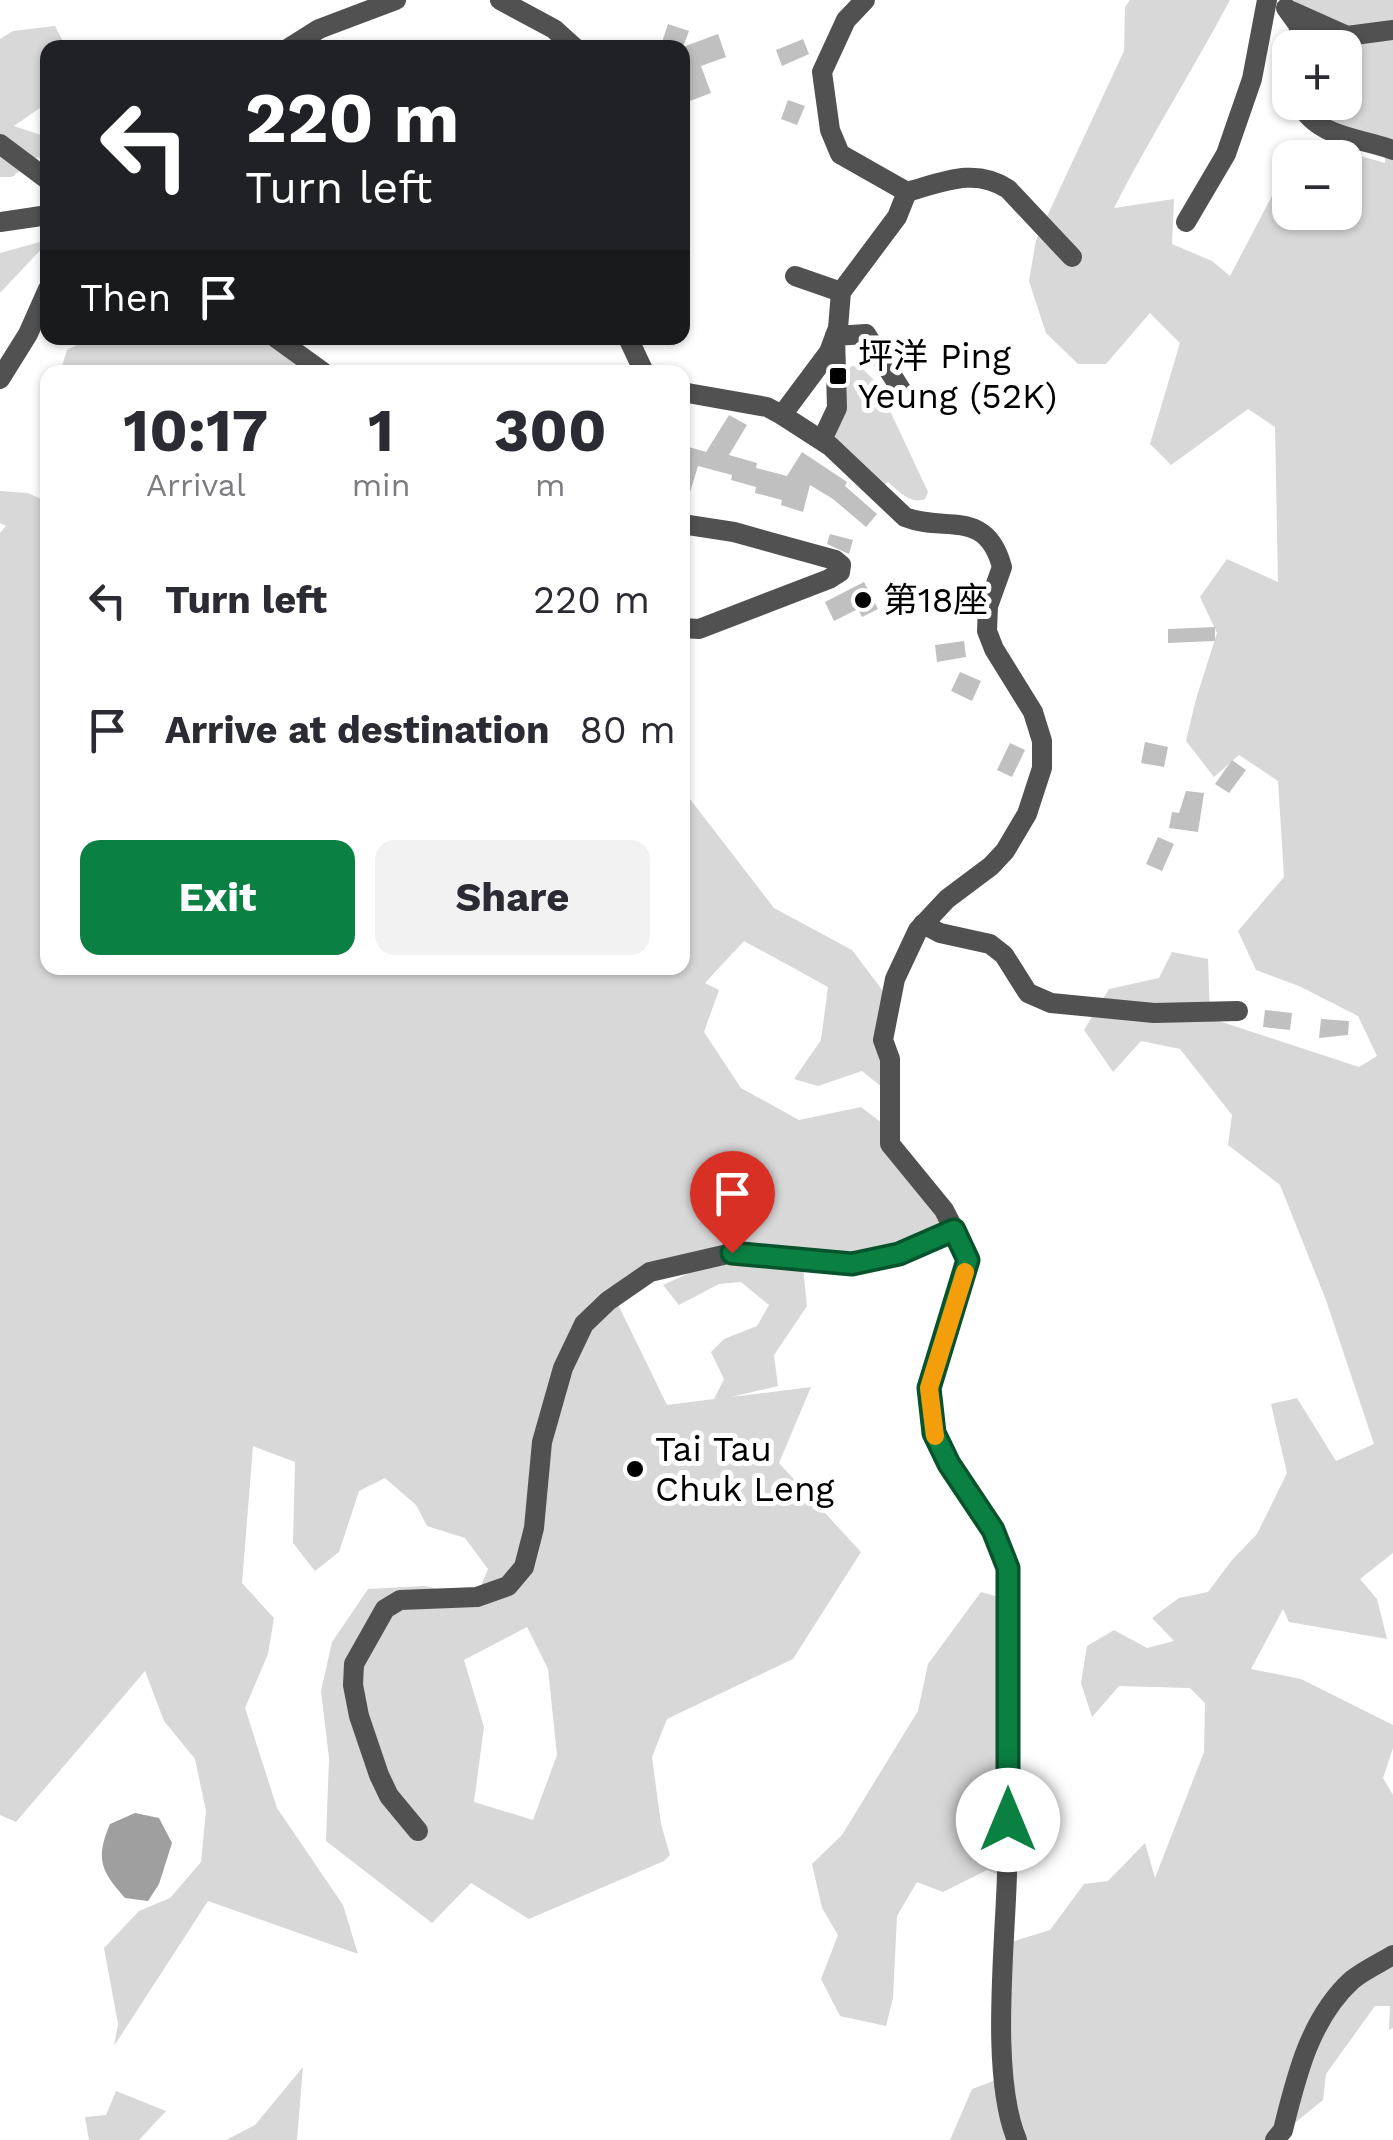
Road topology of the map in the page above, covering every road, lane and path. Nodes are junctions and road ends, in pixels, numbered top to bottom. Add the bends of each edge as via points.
1 (396, 0) edge
2 (500, 0) edge
3 (864, 0) edge
4 (1269, 0) edge
5 (1290, 11) junction
6 (1299, 30) edge
7 (1393, 30) edge
8 (302, 40) edge
9 (566, 40) edge
10 (1308, 120) edge
11 (0, 144) edge
12 (1393, 150) edge
13 (40, 174) edge
14 (906, 192) junction
15 (40, 216) edge
16 (0, 222) edge
17 (1186, 222) dead end
18 (1072, 257) dead end
19 (796, 276) dead end
20 (841, 292) junction
21 (40, 307) edge
22 (835, 336) junction
23 (286, 345) edge
24 (313, 365) edge
25 (0, 379) edge
26 (690, 393) edge
27 (905, 396) dead end
28 (782, 414) junction
29 (822, 440) junction
30 (690, 525) edge
31 (690, 629) edge
32 (923, 924) junction
33 (1238, 1011) dead end
34 (954, 1230) junction
35 (418, 1831) dead end
36 (1393, 1955) edge
37 (1017, 2140) edge
38 (1276, 2140) edge

1 - 8 street
2 - 9 street
3 - 14 street via 846,20 822,72 830,130 840,154
4 - 5 street
4 - 17 street via 1226,154
5 - 6 street
5 - 7 street via 1347,36
10 - 12 street
11 - 13 street
14 - 18 street via 977,176 997,182
14 - 20 street via 896,217
15 - 16 street
19 - 20 street
20 - 22 street
21 - 25 street
22 - 27 street via 866,334
22 - 28 street
22 - 29 street via 837,408
23 - 24 street
26 - 28 street
28 - 29 street
29 - 32 street via 905,516 969,526 990,544 1002,567 987,631 1040,731 1042,768 1027,814 991,866
30 - 31 street via 841,565 829,578
32 - 33 street via 990,944 1028,993 1051,1003
32 - 34 street via 896,978 883,1040 890,1059 890,1144
34 - 35 street via 899,1254 852,1264 732,1253 650,1272 584,1324 563,1368 542,1442 524,1567 508,1586 476,1597 400,1600 385,1609 354,1664 359,1716 379,1775
34 - 37 street via 968,1260 929,1388 936,1437 993,1530 1008,1568 1002,2056
36 - 38 street via 1353,1980 1332,2004 1305,2048

